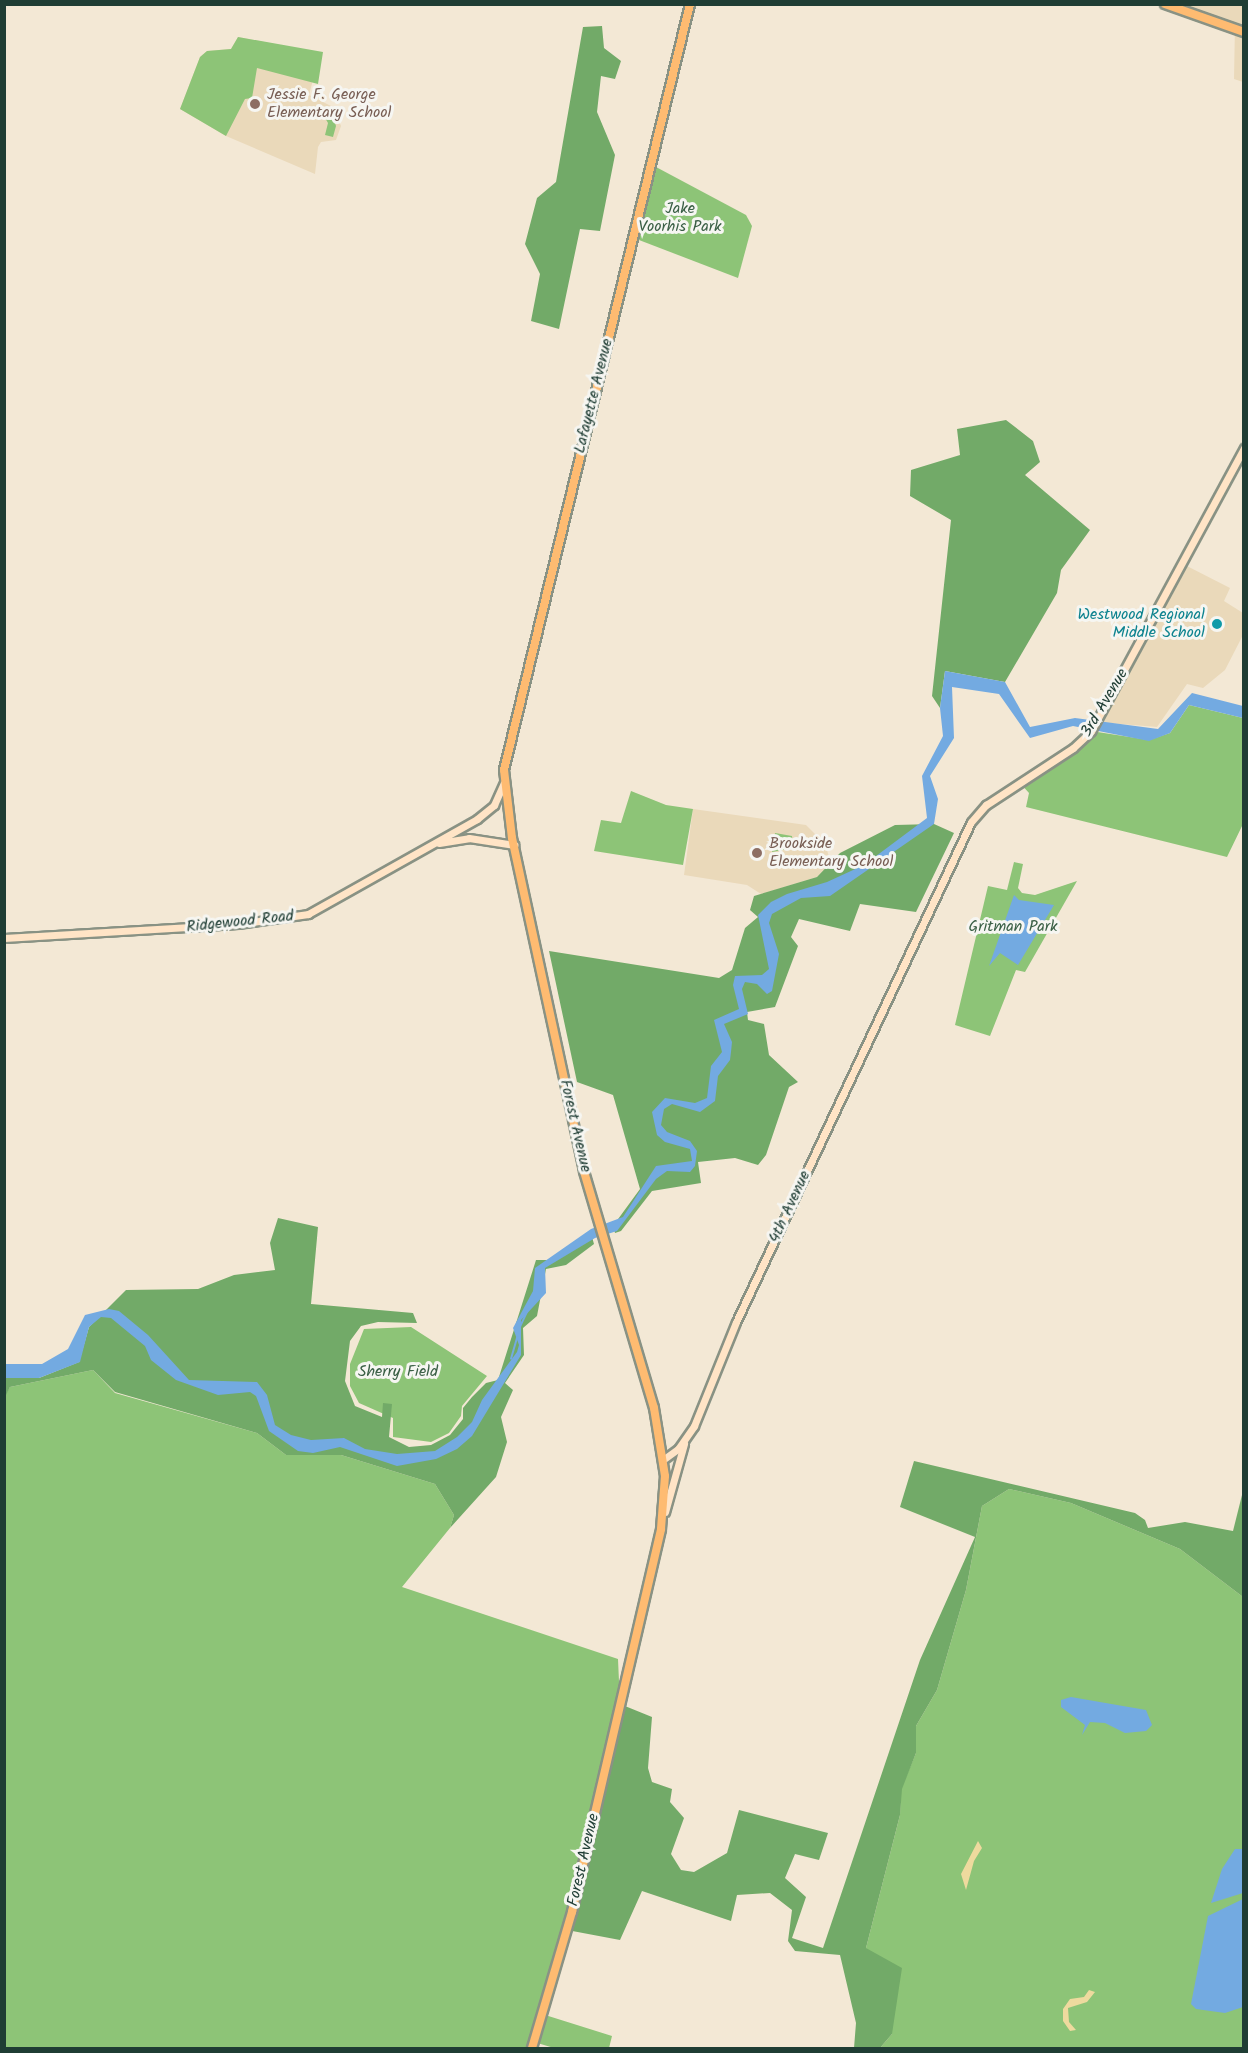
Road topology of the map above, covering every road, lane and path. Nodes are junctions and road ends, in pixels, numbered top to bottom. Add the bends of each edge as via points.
1 (690, 4) edge
2 (1165, 4) edge
3 (1244, 32) edge
4 (1244, 448) edge
5 (504, 786) junction
6 (971, 822) joint
7 (431, 845) junction
8 (514, 845) junction
9 (4, 938) edge
10 (684, 1442) junction
11 (664, 1459) junction
12 (663, 1518) junction
13 (532, 2049) edge

1 - 5 main road, Lafayette Avenue via 506,756
2 - 3 main road
4 - 6 main road, 3rd Avenue via 1091,731 1073,748 986,805
5 - 7 main road, Ridgewood Road via 489,810
5 - 8 main road, Forest Avenue
6 - 10 main road, 4th Avenue via 736,1322
7 - 8 main road via 469,838
7 - 9 main road, Ridgewood Road via 320,909 298,916
8 - 11 main road, Forest Avenue via 594,1209 654,1408
10 - 11 main road, 4th Avenue
10 - 12 main road
11 - 12 main road
12 - 13 main road, Forest Avenue via 572,1912

